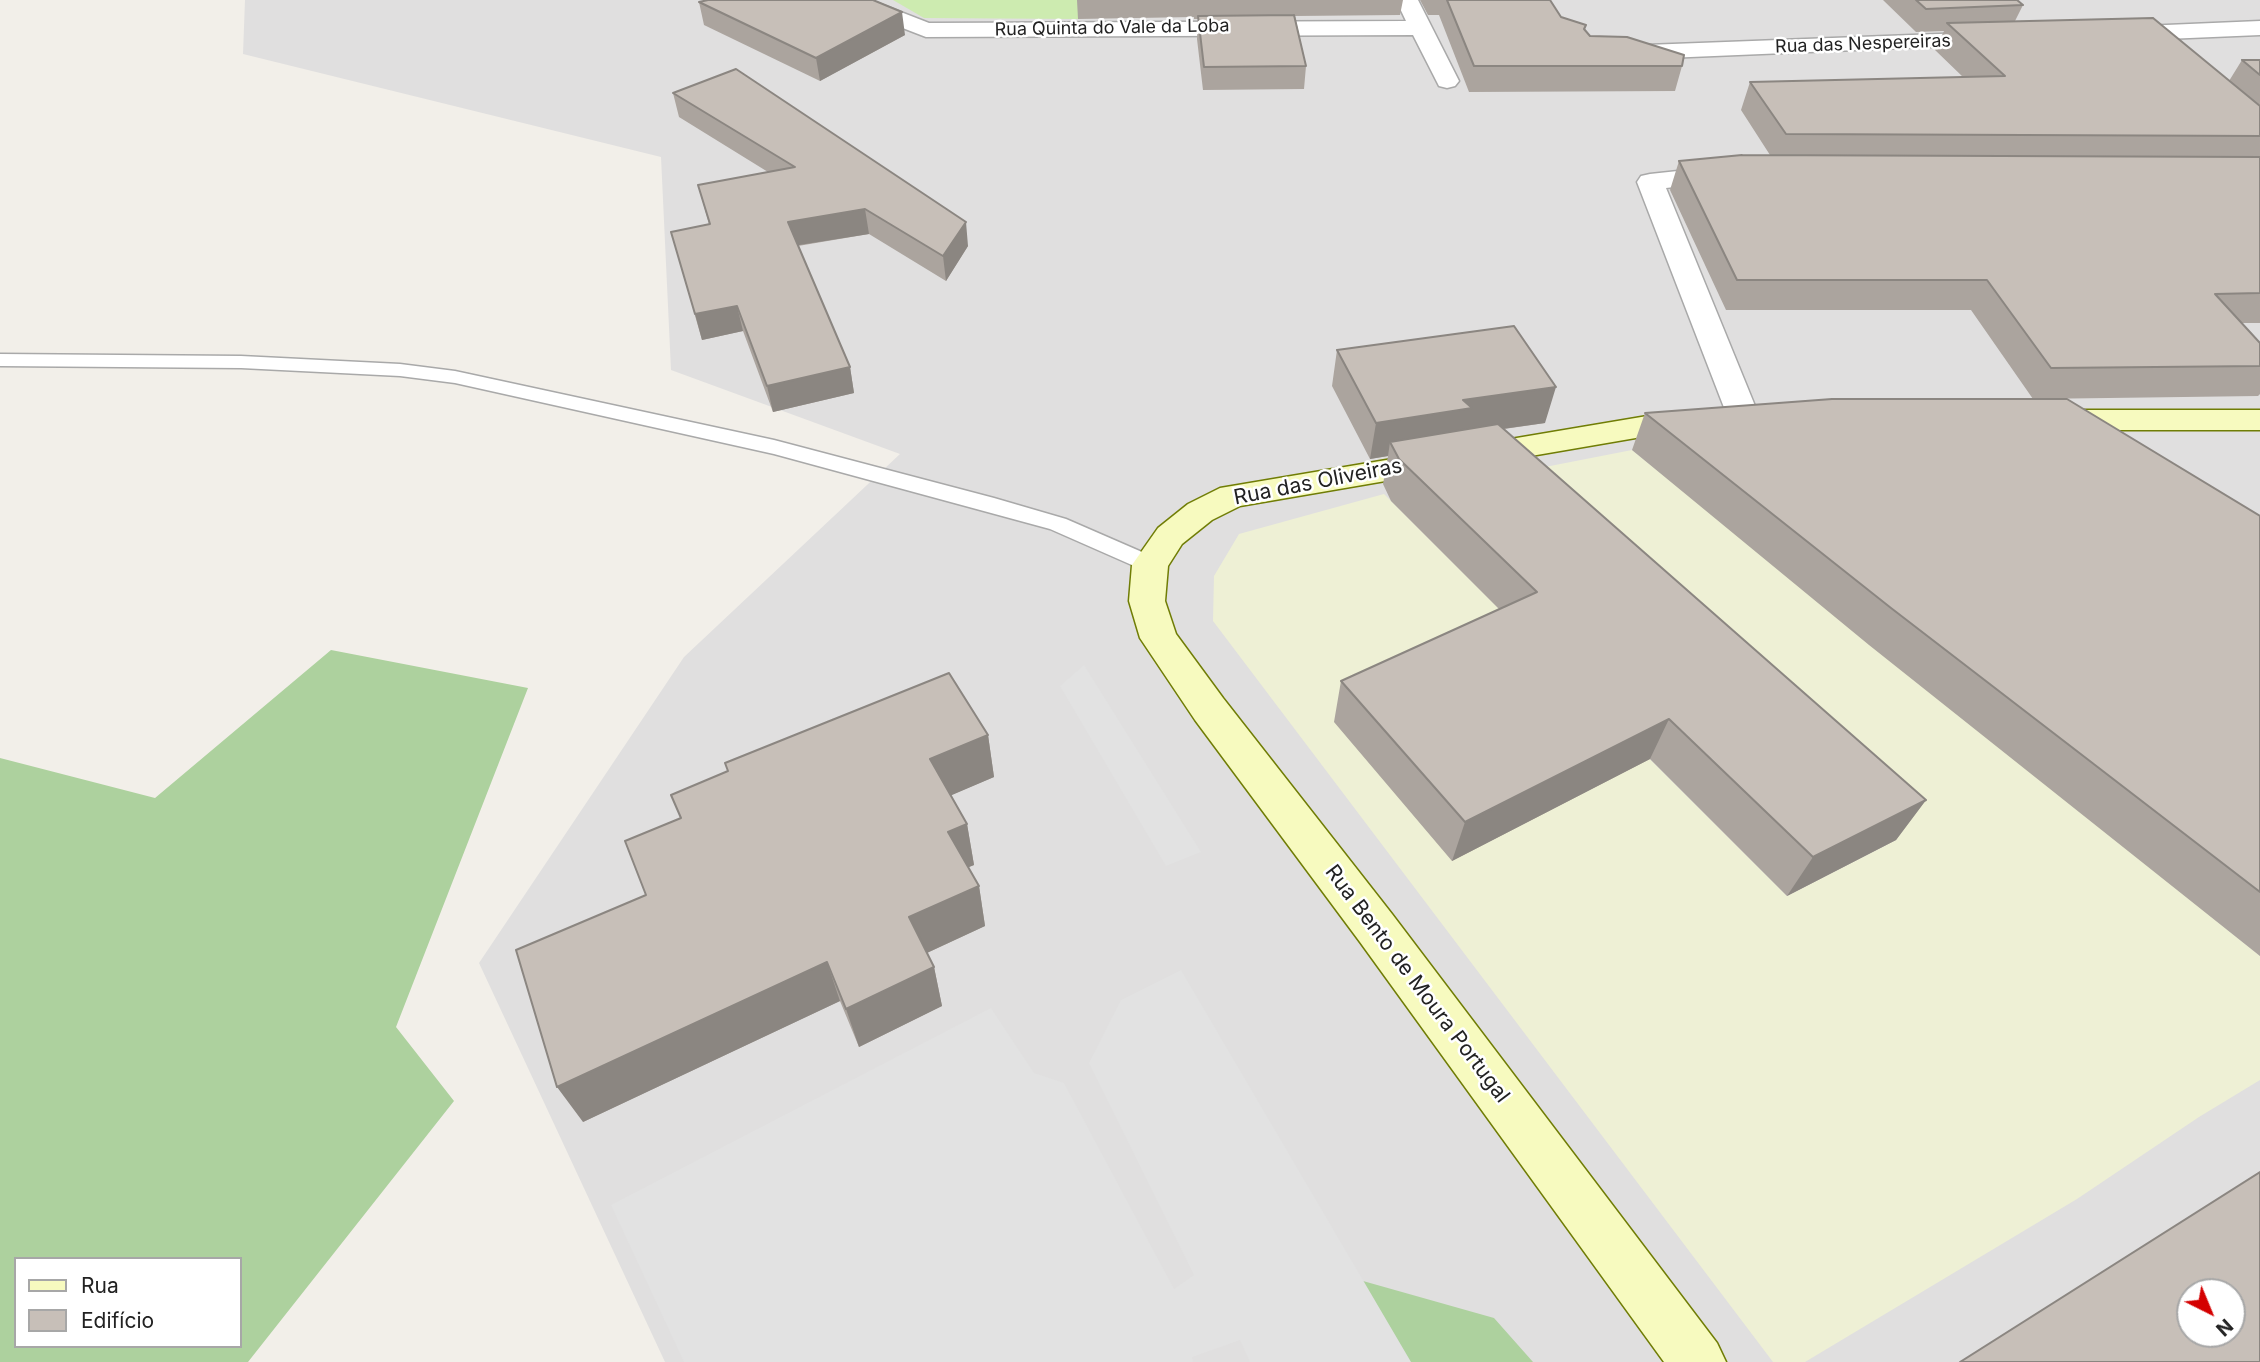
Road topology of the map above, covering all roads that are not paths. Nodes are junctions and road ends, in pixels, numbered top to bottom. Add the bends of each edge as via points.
1 (851, 0) edge
2 (1407, 0) edge
3 (1420, 27) junction
4 (2260, 28) edge
5 (2143, 33) junction
6 (2102, 35) edge
7 (2020, 38) edge
8 (1592, 54) edge
9 (2173, 58) edge
10 (1447, 81) dead end
11 (1747, 173) edge
12 (0, 360) edge
13 (2260, 420) edge
14 (2017, 421) edge
15 (1149, 583) junction
16 (1698, 1362) edge

1 - 3 street, Rua Quinta do Vale da Loba via 926,30
2 - 3 street
3 - 10 street
4 - 5 street
5 - 6 street
5 - 9 street
7 - 8 street, Rua das Nespereiras
11 - 15 street, Rua das Oliveiras via 1650,182 1759,423 1659,424 1232,496 1199,512 1170,536
12 - 15 lane via 241,362 455,377 774,447 994,505 1058,524
13 - 14 street
15 - 16 street, Rua Bento de Moura Portugal via 1159,638 1209,709

